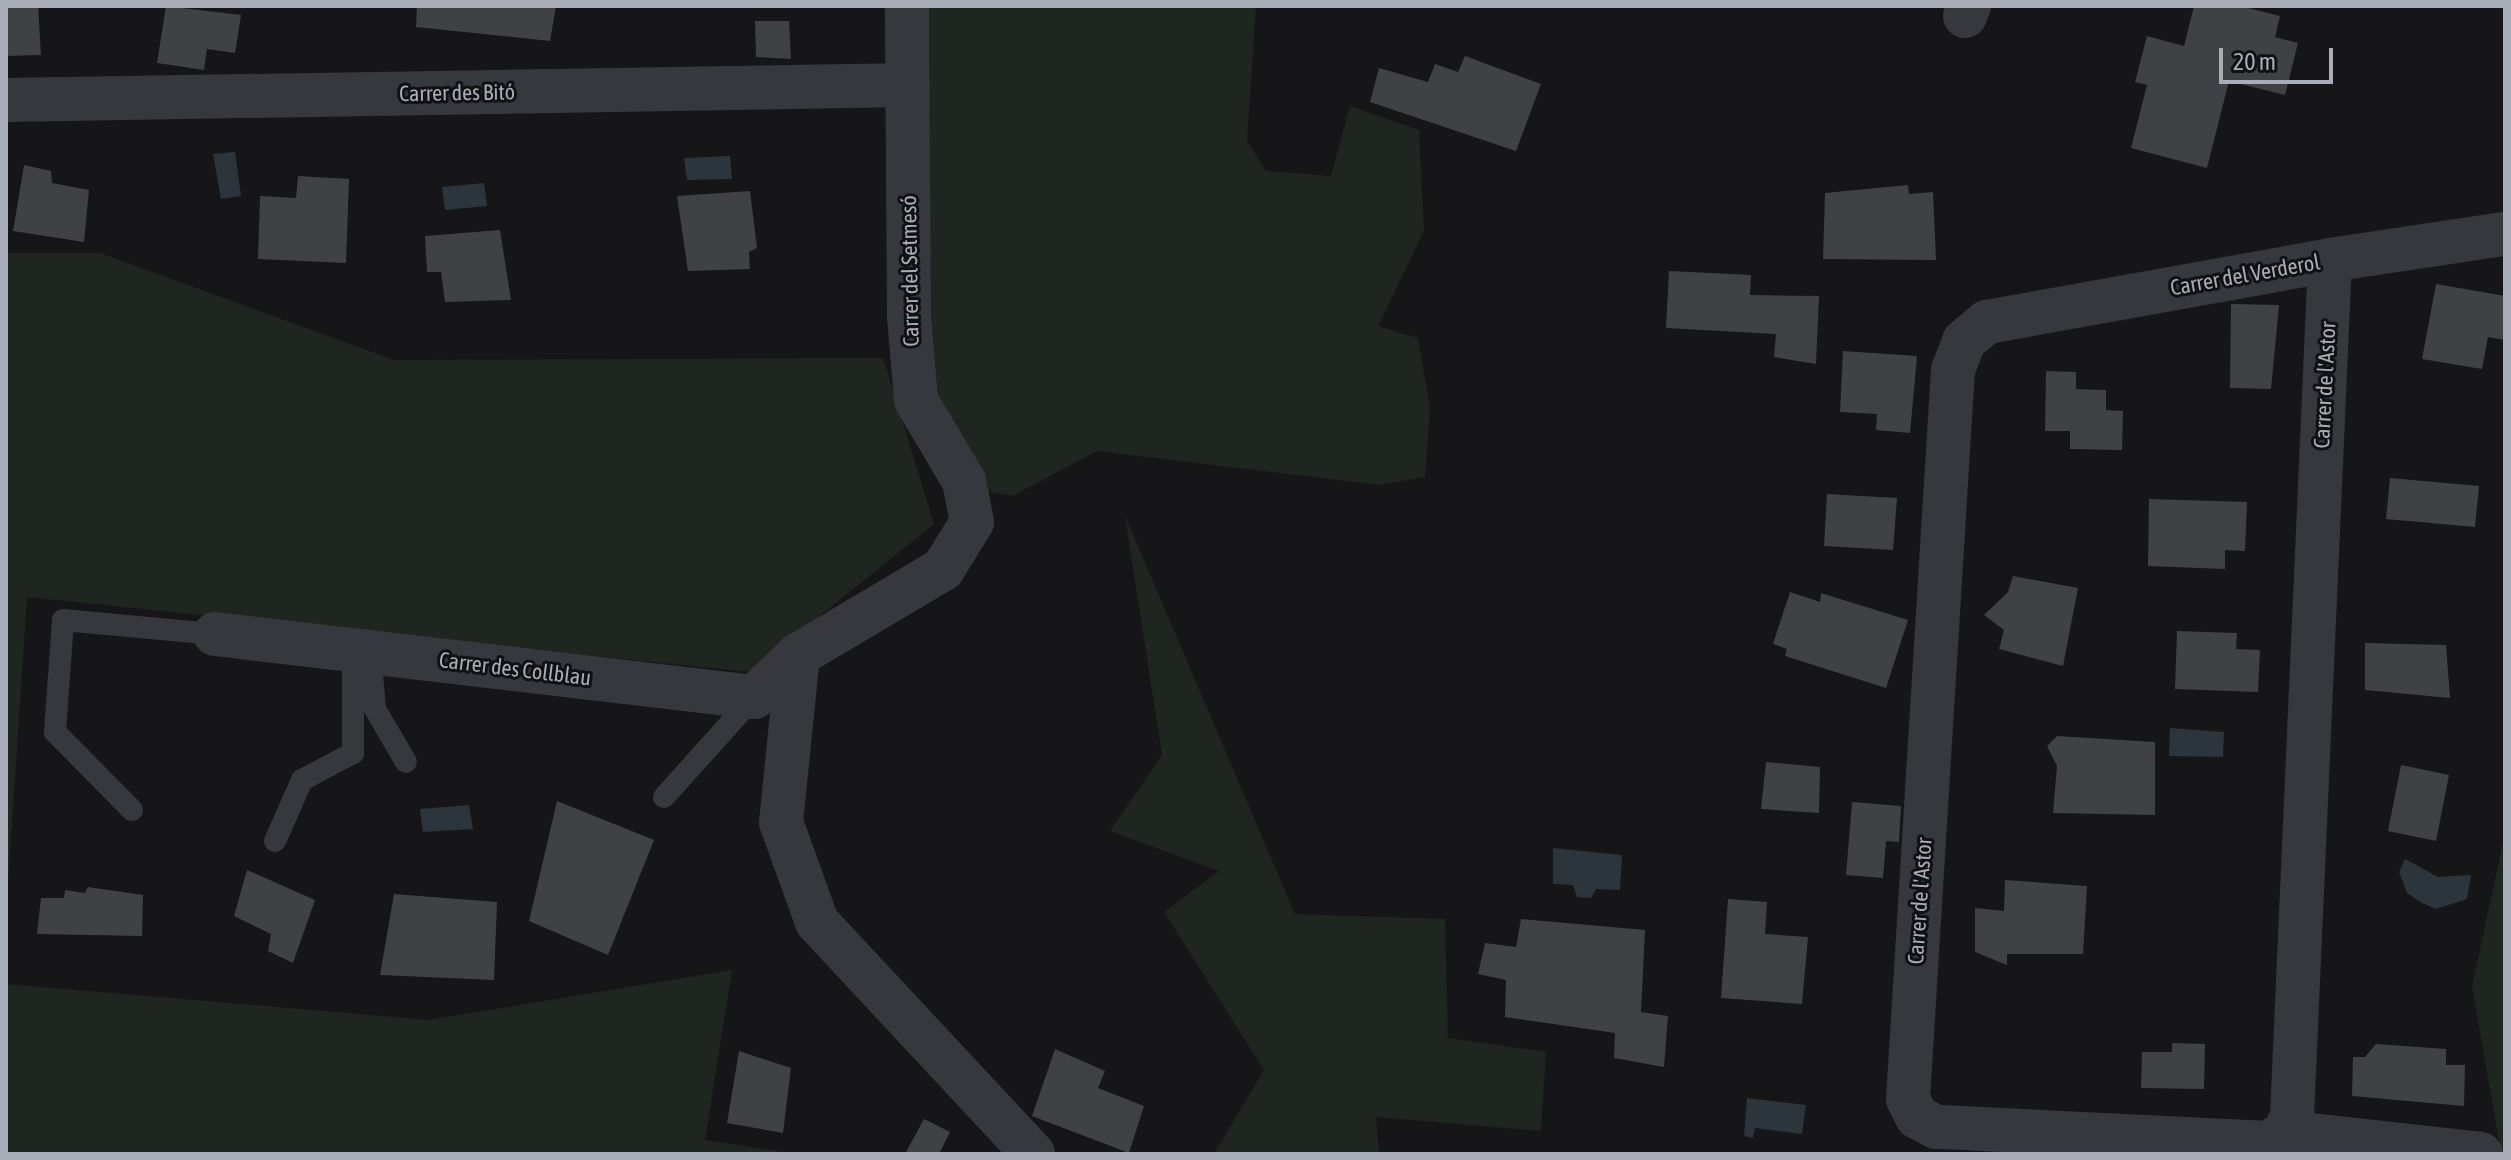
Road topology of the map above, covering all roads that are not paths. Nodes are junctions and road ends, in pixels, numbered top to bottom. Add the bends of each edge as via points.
1 (907, 6) edge
2 (908, 85) junction
3 (6, 100) edge
4 (2505, 234) edge
5 (2330, 260) junction
6 (1987, 322) joint
7 (215, 634) joint
8 (361, 651) junction
9 (798, 655) junction
10 (754, 697) junction
11 (406, 762) dead end
12 (664, 797) dead end
13 (132, 810) dead end
14 (275, 841) dead end
15 (2285, 1132) junction
16 (1033, 1154) edge
17 (2481, 1154) edge

1 - 2 street, Carrer del Setmesó
2 - 3 street, Carrer des Bitó
2 - 9 street, Carrer del Setmesó via 909,316 916,400 964,481 972,522 943,569
4 - 5 street, Carrer del Verderol
5 - 6 street, Carrer del Verderol
5 - 15 street, Carrer de l'Astor via 2292,1116
6 - 15 street, Carrer de l'Astor via 1964,341 1953,370 1908,1099 1917,1117 1936,1127 2268,1143
7 - 8 street, Carrer des Collblau
7 - 13 lane via 63,620 55,732
8 - 10 street, Carrer des Collblau
8 - 11 lane via 375,709
8 - 14 lane via 353,753 302,780
9 - 10 street
9 - 16 street via 781,822 817,922
10 - 12 lane
15 - 17 street, Carrer de l'Astor

